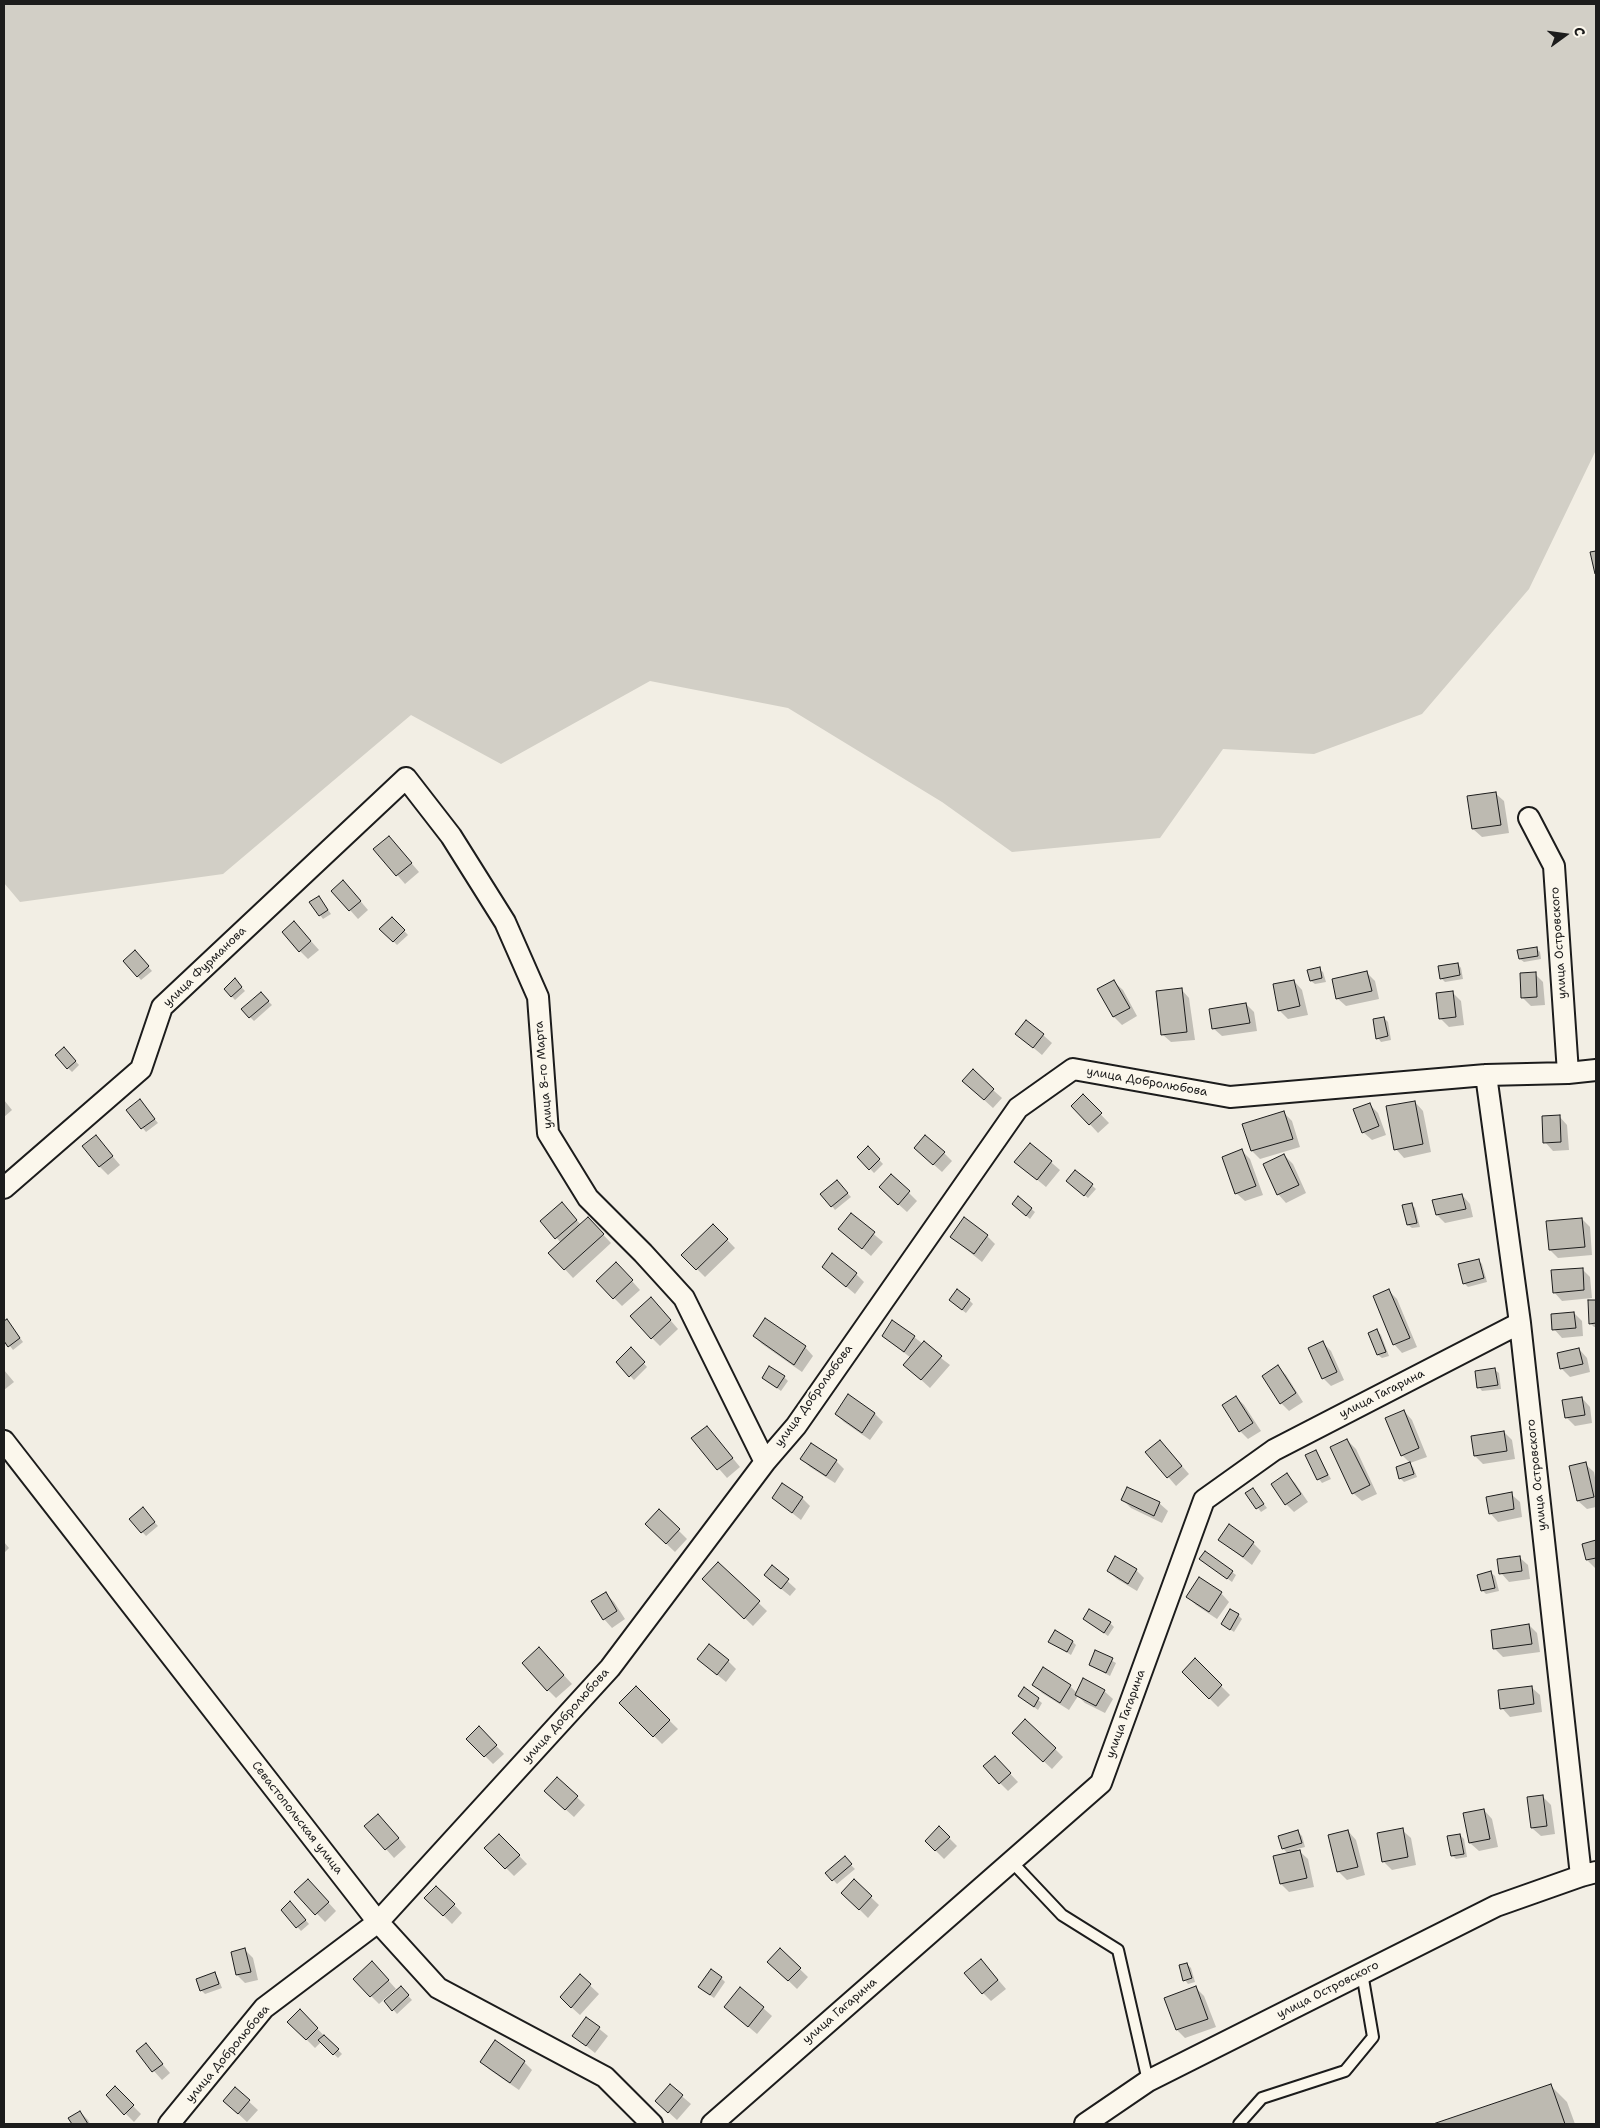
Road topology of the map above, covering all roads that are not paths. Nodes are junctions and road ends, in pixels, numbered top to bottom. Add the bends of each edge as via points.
1 (406, 778) joint
2 (1529, 818) dead end
3 (1596, 1070) edge
4 (1568, 1073) junction
5 (1486, 1075) junction
6 (4, 1188) edge
7 (1520, 1322) junction
8 (4, 1441) edge
9 (765, 1462) junction
10 (1011, 1861) junction
11 (1588, 1874) edge
12 (378, 1922) junction
13 (1362, 1974) junction
14 (1148, 2081) junction
15 (169, 2124) edge
16 (652, 2124) edge
17 (712, 2124) edge
18 (1085, 2124) edge
19 (1239, 2124) edge

1 - 6 street, улица Фурманова via 162,1007 141,1069
1 - 9 street, улица 8-го Марта via 451,836 506,922 538,997 548,1133 588,1198 684,1298
2 - 4 street, улица Островского via 1554,866
3 - 4 street, улица Добролюбова
4 - 5 street, улица Добролюбова
5 - 7 street, улица Островского
5 - 9 street, улица Добролюбова via 1230,1097 1073,1069 1018,1108 796,1426
7 - 10 street, улица Гагарина via 1274,1450 1204,1500 1101,1783
7 - 11 street, улица Островского
8 - 12 street, Севастопольская улица
9 - 12 street, улица Добролюбова via 610,1668
10 - 14 lane via 1062,1915 1118,1950
10 - 17 street, улица Гагарина
11 - 13 street, улица Островского via 1496,1906
12 - 15 street, улица Добролюбова via 264,2008
12 - 16 street, Севастопольская улица via 438,1988 605,2077
13 - 14 street, улица Островского
13 - 19 lane via 1373,2037 1345,2071 1262,2098
14 - 18 street, улица Островского

